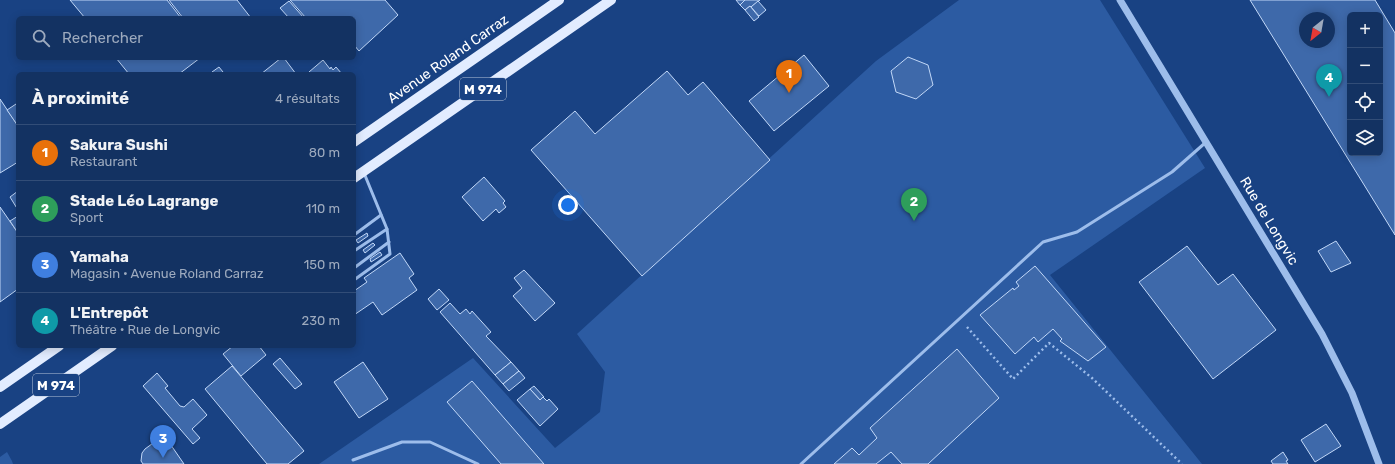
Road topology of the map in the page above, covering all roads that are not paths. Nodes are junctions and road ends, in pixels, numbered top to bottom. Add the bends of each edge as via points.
1 (559, 0) edge
2 (611, 0) edge
3 (1120, 0) edge
4 (356, 141) edge
5 (1205, 143) junction
6 (363, 172) junction
7 (356, 177) edge
8 (381, 216) junction
9 (387, 229) junction
10 (356, 234) edge
11 (389, 242) junction
12 (356, 250) edge
13 (356, 267) edge
14 (356, 279) edge
15 (56, 348) edge
16 (109, 348) edge
17 (0, 387) edge
18 (0, 424) edge
19 (353, 460) dead end
20 (478, 464) edge
21 (801, 464) edge
22 (1379, 464) edge

1 - 4 main road, Avenue Roland Carraz / M 974
2 - 6 main road, M 974
3 - 5 street, Rue de Longvic
5 - 21 lane via 1172,172 1077,232 1043,242
5 - 22 street, Rue de Longvic via 1322,334 1352,393
6 - 7 main road, M 974
6 - 8 lane
8 - 9 lane
8 - 10 lane
9 - 11 lane
9 - 12 lane
11 - 13 lane
11 - 14 lane via 390,254
15 - 17 main road, M 974
16 - 18 main road, M 974
19 - 20 lane via 402,442 430,442

